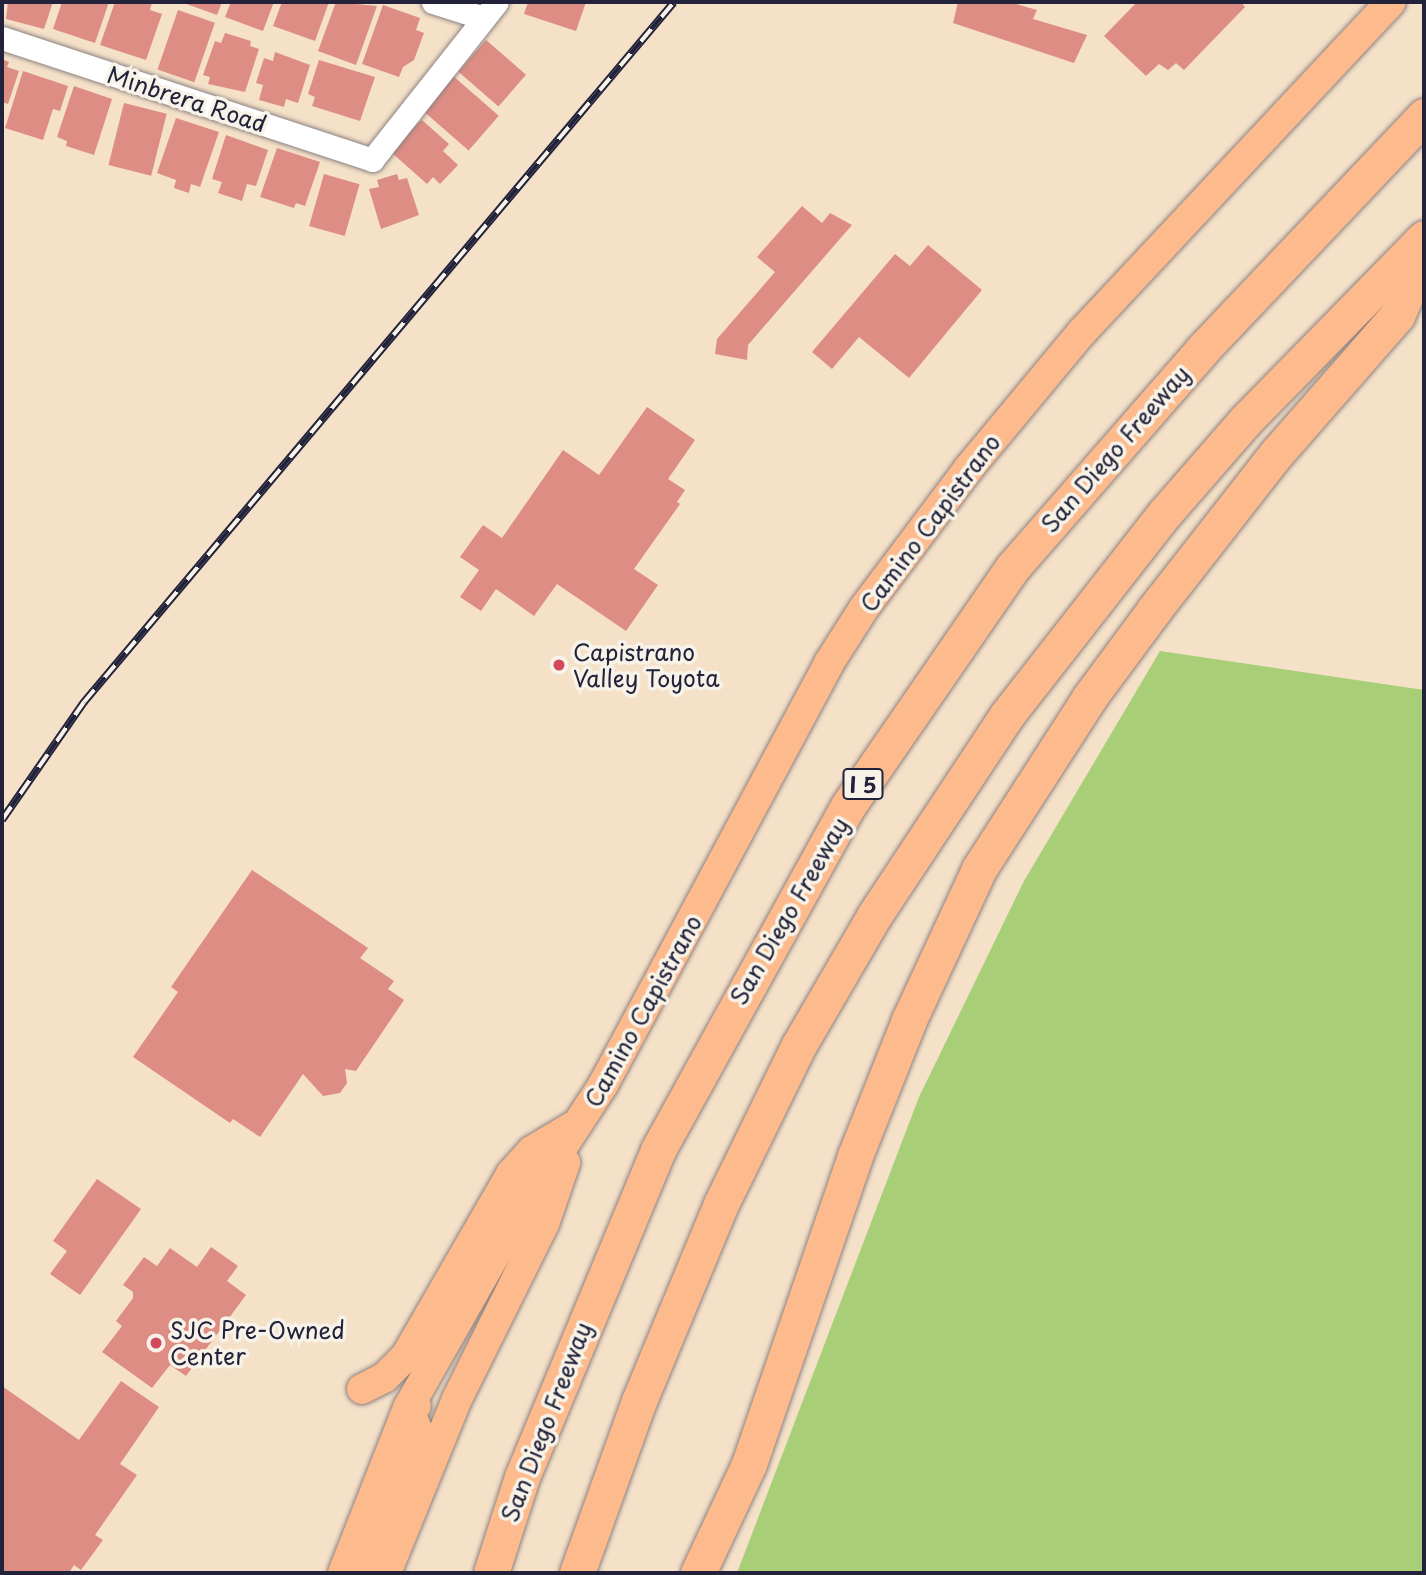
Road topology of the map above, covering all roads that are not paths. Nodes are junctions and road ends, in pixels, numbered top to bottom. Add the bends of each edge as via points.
1 (433, 2) edge
2 (1391, 2) edge
3 (490, 10) edge
4 (2, 38) edge
5 (1424, 116) edge
6 (1424, 238) edge
7 (1424, 253) edge
8 (578, 1123) junction
9 (557, 1186) junction
10 (362, 1389) dead end
11 (408, 1408) junction
12 (343, 1573) edge
13 (367, 1573) edge
14 (386, 1573) edge
15 (491, 1573) edge
16 (577, 1573) edge
17 (698, 1573) edge

1 - 3 street
2 - 8 main road, Camino Capistrano via 1082,332 919,531 829,663 668,969
3 - 4 street, Minbrera Road via 372,160
5 - 15 highway, San Diego Freeway / I 5 via 1202,350 1013,567 848,806 658,1150 533,1451
6 - 16 highway via 1245,421 1165,513 1007,715 874,916 799,1045 721,1204 639,1401
7 - 17 highway via 1397,316 1276,454 1154,610 1089,698 979,869 909,1020 856,1156 749,1464
8 - 9 main road, Camino Capistrano
8 - 10 main road via 532,1151 511,1174 406,1356 384,1378
8 - 11 main road, Camino Capistrano via 516,1218
9 - 11 main road via 459,1370 444,1390 424,1405
9 - 14 main road, Camino Capistrano via 521,1275 457,1399
11 - 12 main road, Camino Capistrano
11 - 13 main road via 416,1421 417,1442

